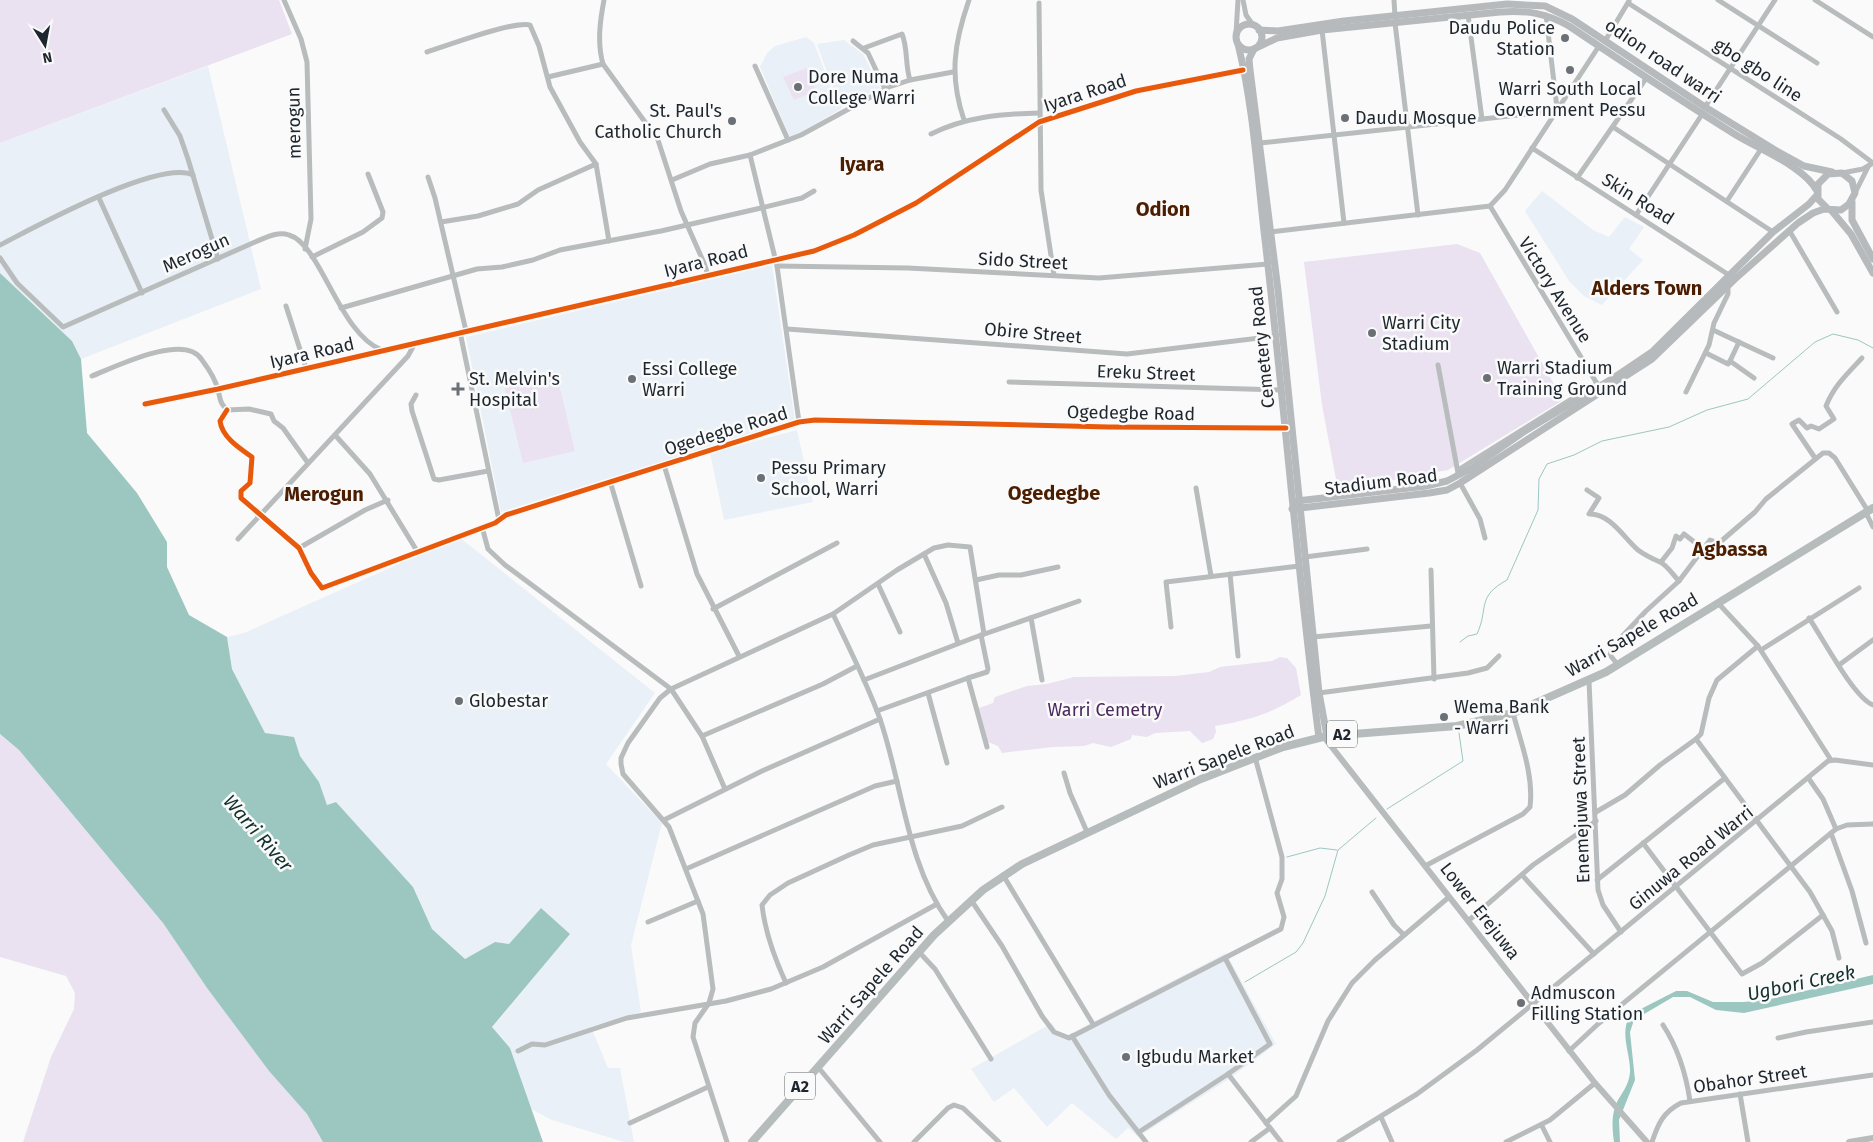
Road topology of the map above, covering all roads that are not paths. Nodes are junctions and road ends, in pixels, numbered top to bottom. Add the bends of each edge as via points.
1 (284, 0) edge
2 (604, 0) edge
3 (969, 0) edge
4 (1238, 0) edge
5 (1243, 0) edge
6 (1394, 0) edge
7 (1718, 0) edge
8 (1776, 0) edge
9 (1815, 0) edge
10 (1629, 1) edge
11 (1039, 3) dead end
12 (1544, 3) edge
13 (1468, 15) junction
14 (1546, 15) junction
15 (1395, 19) junction
16 (1758, 26) junction
17 (1256, 28) junction
18 (1322, 30) junction
19 (1236, 33) junction
20 (1873, 37) edge
21 (853, 41) dead end
22 (1602, 43) junction
23 (1238, 44) junction
24 (864, 48) junction
25 (1256, 48) junction
26 (428, 52) dead end
27 (1817, 63) dead end
28 (603, 64) junction
29 (755, 66) dead end
30 (1731, 69) junction
31 (1243, 70) junction
32 (953, 72) junction
33 (1647, 76) junction
34 (548, 77) junction
35 (910, 80) junction
36 (885, 89) junction
37 (164, 110) dead end
38 (1556, 110) junction
39 (1704, 110) junction
40 (1038, 113) junction
41 (1482, 119) junction
42 (964, 120) junction
43 (1039, 122) junction
44 (1408, 126) junction
45 (1612, 126) junction
46 (1334, 133) junction
47 (931, 134) dead end
48 (788, 140) junction
49 (1260, 143) junction
50 (1532, 148) junction
51 (1761, 149) junction
52 (750, 155) junction
53 (1668, 163) junction
54 (596, 164) junction
55 (1871, 164) edge
56 (1839, 173) junction
57 (368, 174) dead end
58 (192, 175) junction
59 (428, 177) dead end
60 (1577, 178) junction
61 (672, 180) junction
62 (814, 191) dead end
63 (1817, 193) junction
64 (1854, 196) junction
65 (99, 198) junction
66 (1727, 201) junction
67 (1490, 206) junction
68 (761, 208) junction
69 (1830, 209) junction
70 (1418, 215) junction
71 (1636, 215) junction
72 (441, 222) junction
73 (1344, 223) junction
74 (687, 225) junction
75 (1789, 230) junction
76 (1270, 232) junction
77 (1773, 232) junction
78 (608, 241) junction
79 (0, 245) edge
80 (305, 249) junction
81 (312, 257) junction
82 (0, 258) edge
83 (218, 259) junction
84 (774, 259) junction
85 (1873, 259) edge
86 (1268, 264) junction
87 (777, 266) junction
88 (1873, 273) edge
89 (708, 275) junction
90 (1054, 275) junction
91 (1729, 275) junction
92 (453, 276) junction
93 (1728, 286) junction
94 (142, 293) junction
95 (286, 306) dead end
96 (342, 308) junction
97 (1837, 312) dead end
98 (787, 329) junction
99 (1713, 330) junction
100 (466, 331) junction
101 (460, 332) junction
102 (1277, 336) junction
103 (1739, 342) junction
104 (415, 343) junction
105 (382, 350) junction
106 (1706, 353) junction
107 (1773, 358) dead end
108 (1862, 358) dead end
109 (1730, 361) junction
110 (1438, 365) dead end
111 (306, 368) junction
112 (92, 376) dead end
113 (1754, 378) dead end
114 (1009, 382) dead end
115 (1598, 385) junction
116 (218, 389) junction
117 (1282, 390) junction
118 (1686, 392) dead end
119 (416, 395) dead end
120 (145, 404) dead end
121 (227, 410) junction
122 (799, 422) junction
123 (1286, 428) junction
124 (335, 435) junction
125 (1815, 458) junction
126 (308, 463) junction
127 (664, 465) junction
128 (488, 472) junction
129 (1459, 476) junction
130 (610, 481) junction
131 (1196, 488) dead end
132 (1587, 490) dead end
133 (388, 500) junction
134 (1296, 505) junction
135 (1869, 511) edge
136 (262, 514) junction
137 (499, 520) junction
138 (482, 527) junction
139 (1873, 527) edge
140 (1485, 538) dead end
141 (238, 539) dead end
142 (837, 543) dead end
143 (299, 548) junction
144 (1702, 548) junction
145 (1367, 549) dead end
146 (417, 551) junction
147 (924, 554) junction
148 (1305, 558) junction
149 (1661, 562) junction
150 (1299, 566) junction
151 (1058, 567) dead end
152 (1431, 570) dead end
153 (1230, 574) junction
154 (1211, 576) junction
155 (976, 580) junction
156 (1679, 581) junction
157 (878, 584) junction
158 (642, 586) dead end
159 (1859, 588) dead end
160 (1079, 601) dead end
161 (1718, 603) junction
162 (713, 609) junction
163 (833, 614) junction
164 (1031, 618) junction
165 (1809, 618) junction
166 (1431, 626) junction
167 (1171, 627) dead end
168 (900, 632) dead end
169 (983, 634) junction
170 (1313, 637) junction
171 (1873, 640) edge
172 (958, 643) junction
173 (1760, 648) junction
174 (738, 656) junction
175 (1238, 656) dead end
176 (1499, 656) dead end
177 (1618, 665) junction
178 (1839, 665) junction
179 (857, 666) junction
180 (968, 678) junction
181 (1434, 679) junction
182 (864, 680) junction
183 (1042, 680) dead end
184 (1589, 681) junction
185 (671, 688) junction
186 (928, 693) junction
187 (1319, 693) junction
188 (1873, 705) edge
189 (877, 711) junction
190 (1513, 713) junction
191 (880, 720) junction
192 (702, 736) junction
193 (1323, 737) junction
194 (1696, 739) junction
195 (987, 747) dead end
196 (1255, 757) junction
197 (1831, 760) junction
198 (947, 763) dead end
199 (1873, 765) edge
200 (1064, 773) dead end
201 (1725, 778) junction
202 (1809, 779) junction
203 (897, 781) junction
204 (725, 789) junction
205 (1002, 807) dead end
206 (1596, 812) junction
207 (664, 820) junction
208 (1596, 821) junction
209 (1758, 821) junction
210 (1873, 824) edge
211 (1834, 831) junction
212 (1087, 832) junction
213 (911, 837) junction
214 (1644, 843) junction
215 (1426, 866) junction
216 (1792, 866) junction
217 (686, 869) junction
218 (1522, 875) junction
219 (1004, 876) junction
220 (1597, 880) junction
221 (1676, 887) junction
222 (1372, 892) dead end
223 (1449, 897) junction
224 (698, 900) junction
225 (970, 900) junction
226 (937, 904) junction
227 (1822, 915) junction
228 (948, 920) junction
229 (1468, 921) junction
230 (648, 922) dead end
231 (1710, 931) junction
232 (1621, 932) junction
233 (1404, 935) junction
234 (1866, 943) dead end
235 (919, 952) junction
236 (1594, 954) junction
237 (1226, 958) junction
238 (1839, 958) dead end
239 (786, 983) junction
240 (709, 1003) junction
241 (1534, 1003) junction
242 (1873, 1022) edge
243 (1093, 1024) junction
244 (1663, 1025) dead end
245 (1072, 1036) junction
246 (1778, 1038) dead end
247 (518, 1051) dead end
248 (1569, 1051) junction
249 (991, 1059) dead end
250 (818, 1067) junction
251 (1228, 1074) junction
252 (1873, 1075) edge
253 (1595, 1084) junction
254 (708, 1087) junction
255 (1740, 1094) junction
256 (1690, 1101) junction
257 (1381, 1117) junction
258 (630, 1123) dead end
259 (1268, 1125) junction
260 (1542, 1126) junction
261 (1139, 1132) junction
262 (1873, 1138) edge
263 (727, 1142) edge
264 (752, 1142) edge
265 (880, 1142) edge
266 (914, 1142) edge
267 (999, 1142) edge
268 (1146, 1142) edge
269 (1250, 1142) edge
270 (1281, 1142) edge
271 (1339, 1142) edge
272 (1392, 1142) edge
273 (1506, 1142) edge
274 (1550, 1142) edge
275 (1647, 1142) edge
276 (1652, 1142) edge
277 (1748, 1142) edge
278 (1849, 1142) edge

1 - 80 street, merogun via 307,62 310,219
2 - 28 street via 600,31
3 - 32 street via 959,26
4 - 19 street
5 - 17 street via 1246,15
6 - 15 street
7 - 16 street
8 - 16 street
9 - 20 street
10 - 22 street
10 - 30 street, gbo gbo line
11 - 40 street via 1041,78
12 - 15 main road, odion road warri via 1507,4
12 - 22 main road, odion road warri via 1572,19
13 - 14 main road, odion road warri via 1526,10
13 - 15 main road, odion road warri
13 - 41 street
14 - 22 main road, odion road warri
14 - 38 street
15 - 17 main road, odion road warri via 1278,31
15 - 18 main road, odion road warri
15 - 44 street
16 - 27 street
16 - 30 street
17 - 19 main road via 1241,27
17 - 25 main road via 1261,40
18 - 25 main road, odion road warri via 1276,38
18 - 46 street
19 - 23 main road
21 - 24 street
22 - 33 main road, odion road warri
22 - 38 street
22 - 39 main road, odion road warri
23 - 25 main road via 1245,50
23 - 31 main road, Cemetery Road
24 - 35 street via 902,34
24 - 36 street
25 - 49 main road, Cemetery Road via 1249,59
26 - 34 street via 527,23 539,46
28 - 34 street
28 - 61 street via 658,140
29 - 48 street
30 - 39 street
30 - 55 street, gbo gbo line via 1841,139
31 - 43 street, Iyara Road via 1136,91
31 - 86 main road, Cemetery Road
32 - 35 street
32 - 42 street
33 - 39 main road, odion road warri
33 - 45 street
34 - 54 street via 556,100
35 - 36 street
36 - 48 street
37 - 58 street via 180,136
38 - 41 street
38 - 50 street
39 - 51 main road, odion road warri
39 - 53 street
39 - 56 main road, odion road warri via 1795,162
40 - 42 street
40 - 43 street
41 - 44 street
42 - 47 street
43 - 84 street, Iyara Road via 916,203 876,225 834,244
43 - 90 street via 1042,196
44 - 46 street
44 - 70 street
45 - 53 street
45 - 60 street
46 - 49 street
46 - 73 street
48 - 52 street
49 - 76 main road, Cemetery Road
50 - 60 street, Skin Road
50 - 67 street via 1505,190
51 - 63 main road, odion road warri via 1800,172
51 - 66 street
52 - 61 street via 710,164
52 - 68 street
53 - 66 street
53 - 71 street
54 - 72 street via 546,185 518,204 478,216
54 - 78 street
55 - 56 street
55 - 64 street
56 - 63 main road via 1822,178
56 - 64 main road via 1852,181
57 - 81 street via 383,212 382,218 356,236
58 - 65 street via 173,173 138,180
58 - 83 street
59 - 72 street
60 - 71 street, Skin Road
61 - 74 street
62 - 68 street via 802,198
63 - 69 main road via 1821,203
63 - 77 main road, Stadium Road
64 - 69 main road via 1841,210
64 - 85 main road via 1850,211 1852,220
65 - 79 street
65 - 94 street
66 - 77 street
67 - 70 street
67 - 115 street, Victory Avenue
68 - 74 street
68 - 84 street
69 - 75 main road, Stadium Road via 1813,213
69 - 88 main road via 1851,234
70 - 73 street
71 - 91 street, Skin Road
72 - 92 street
73 - 76 street
74 - 78 street
74 - 89 street
75 - 93 main road, Stadium Road
75 - 97 street
76 - 134 main road, Cemetery Road
77 - 91 main road, Stadium Road
78 - 92 street
80 - 81 street, Merogun
80 - 83 street, Merogun via 294,237 278,234
81 - 96 street, Merogun
82 - 94 street, Merogun via 18,283 64,327
83 - 94 street, Merogun
84 - 87 street
84 - 89 street, Iyara Road
86 - 90 street, Sido Street via 1099,278
86 - 102 main road, Cemetery Road
87 - 90 street, Sido Street
87 - 98 street
89 - 100 street, Iyara Road
91 - 115 main road, Stadium Road via 1663,342 1634,366
92 - 96 street
92 - 100 street
93 - 99 street via 1728,294
93 - 129 main road, Stadium Road via 1638,370
95 - 111 street
96 - 105 street, Merogun via 364,339 372,347
98 - 102 street, Obire Street via 1127,354
98 - 122 street
99 - 103 street
99 - 106 street
100 - 101 street, Iyara Road
101 - 104 street, Iyara Road
101 - 128 street
102 - 117 main road, Cemetery Road
103 - 107 street
103 - 109 street
104 - 105 street, Iyara Road
104 - 124 street via 408,356
105 - 111 street, Iyara Road
106 - 109 street via 1728,364
106 - 118 street
108 - 125 street via 1835,386 1826,406 1834,419 1819,429 1806,428 1799,420 1792,424
109 - 113 street
110 - 129 street
111 - 116 street, Iyara Road
112 - 116 street via 170,348 186,349 202,358
114 - 117 street, Ereku Street
115 - 129 main road, Stadium Road
116 - 120 street, Iyara Road
116 - 121 street via 220,402
117 - 123 main road, Cemetery Road
119 - 128 street via 412,411 434,478 445,480
121 - 126 street via 249,409 271,414
121 - 136 street, Ogedegbe Road via 220,420 221,428 236,446 252,457 250,483 241,491 241,498
122 - 123 street, Ogedegbe Road via 836,419 1109,428
122 - 127 street, Ogedegbe Road
123 - 134 main road, Cemetery Road
124 - 126 street
124 - 133 street
125 - 135 street via 1826,452 1835,458
125 - 144 street via 1720,542 1710,540
126 - 136 street
127 - 130 street, Ogedegbe Road
127 - 162 street via 698,574
128 - 137 street
129 - 134 main road, Stadium Road via 1447,490 1429,494
129 - 140 street via 1477,511
130 - 137 street, Ogedegbe Road
130 - 158 street
131 - 154 street
132 - 149 street via 1599,498 1589,514 1606,519 1637,549
133 - 143 street
133 - 146 street
134 - 148 main road, Cemetery Road
134 - 150 main road, Cemetery Road
135 - 139 street
135 - 161 highway, Warri Sapele Road / A2
136 - 141 street
136 - 143 street, Ogedegbe Road
137 - 138 street, Ogedegbe Road
138 - 146 street, Ogedegbe Road
138 - 185 street via 488,549 505,565
142 - 162 street
143 - 146 street, Ogedegbe Road via 322,588
144 - 149 street via 1684,534 1680,540 1676,536 1672,548
144 - 156 street
145 - 148 street
147 - 155 street via 934,548 968,546
147 - 157 street
147 - 172 street via 946,603
148 - 170 main road, Cemetery Road
149 - 156 street
150 - 153 street
150 - 193 main road, Cemetery Road
151 - 155 street
152 - 166 street
153 - 154 street
153 - 175 street
154 - 167 street via 1166,582
155 - 169 street
156 - 177 street via 1614,645 1610,655
157 - 163 street
157 - 168 street
159 - 165 street
160 - 164 street
161 - 173 street
161 - 177 highway, Warri Sapele Road / A2
162 - 174 street
163 - 174 street
163 - 179 street
164 - 169 street
164 - 183 street
165 - 173 street
165 - 178 street
166 - 170 street
166 - 181 street
169 - 172 street
169 - 180 street via 987,672
170 - 187 main road, Cemetery Road
171 - 178 street
172 - 182 street
173 - 194 street via 1717,680 1709,698 1701,734
173 - 197 street
174 - 185 street
176 - 181 street via 1480,671
177 - 184 highway, Warri Sapele Road / A2
178 - 188 street via 1865,701
179 - 182 street
179 - 192 street
180 - 186 street
180 - 195 street
181 - 187 street
182 - 189 street
184 - 190 highway, Warri Sapele Road / A2
184 - 206 street, Enemejuwa Street
185 - 192 street
185 - 207 street via 660,698 621,758 623,774
186 - 189 street
186 - 198 street
187 - 193 main road, Cemetery Road
189 - 191 street
190 - 193 highway, Warri Sapele Road / A2 via 1457,726
190 - 215 street via 1528,771 1530,807
191 - 203 street
191 - 204 street
192 - 204 street
193 - 196 highway, Warri Sapele Road / A2
193 - 215 street, Lower Erejuwa
194 - 201 street
194 - 206 street via 1660,764 1625,795
196 - 212 highway, Warri Sapele Road / A2
196 - 237 street via 1282,857 1282,879 1277,893 1284,924 1268,937
197 - 199 street
197 - 202 street, Ginuwa Road Warri
200 - 212 street
201 - 209 street
201 - 214 street
202 - 209 street, Ginuwa Road Warri
202 - 211 street via 1823,799
203 - 213 street
203 - 217 street via 875,786
204 - 207 street
205 - 213 street via 970,823
206 - 208 street, Enemejuwa Street
207 - 217 street
208 - 218 street
208 - 220 street, Enemejuwa Street
209 - 216 street
209 - 221 street, Ginuwa Road Warri
210 - 211 street via 1847,825
211 - 216 street
211 - 234 street
212 - 219 highway, Warri Sapele Road / A2
213 - 226 street via 921,872
213 - 239 street via 849,855 788,883 764,900 766,932
214 - 220 street
214 - 221 street
215 - 223 street, Lower Erejuwa
216 - 227 street
216 - 231 street
217 - 224 street
218 - 229 street
218 - 236 street
219 - 225 highway, Warri Sapele Road / A2
219 - 243 street
220 - 232 street, Enemejuwa Street via 1603,906
221 - 231 street
221 - 232 street, Ginuwa Road Warri
222 - 233 street
223 - 229 street, Lower Erejuwa
223 - 233 street
224 - 230 street
224 - 240 street via 712,979
225 - 228 highway, Warri Sapele Road / A2
225 - 245 street via 1054,1032 1062,1037
226 - 228 street
226 - 239 street via 869,944
227 - 231 street via 1755,968 1742,974
227 - 238 street via 1832,931
228 - 235 highway, Warri Sapele Road / A2
229 - 241 street, Lower Erejuwa
231 - 248 street
232 - 236 street, Ginuwa Road Warri
233 - 259 street via 1352,983 1328,1021 1296,1096
235 - 249 street via 935,969
235 - 250 highway, Warri Sapele Road / A2
236 - 241 street, Ginuwa Road Warri
237 - 243 street
237 - 251 street via 1271,1042
239 - 240 street via 726,1002
240 - 247 street via 627,1018 545,1045 532,1044
240 - 254 street via 695,1023 693,1037
241 - 248 street, Lower Erejuwa
241 - 257 street, Ginuwa Road Warri via 1445,1074
242 - 246 street
243 - 245 street
244 - 256 street via 1682,1064
245 - 261 street via 1109,1095
248 - 253 street, Lower Erejuwa
250 - 264 highway, Warri Sapele Road / A2
250 - 265 street
251 - 259 street
251 - 261 street
252 - 255 street, Obahor Street
253 - 260 street
253 - 275 street, Lower Erejuwa
254 - 258 street
254 - 263 street
255 - 256 street, Obahor Street
255 - 277 street
256 - 276 street, Obahor Street via 1666,1113
257 - 271 street, Ginuwa Road Warri
257 - 272 street
259 - 269 street
259 - 270 street
260 - 273 street
260 - 274 street
261 - 268 street
262 - 278 street
266 - 267 street via 954,1105 963,1108

